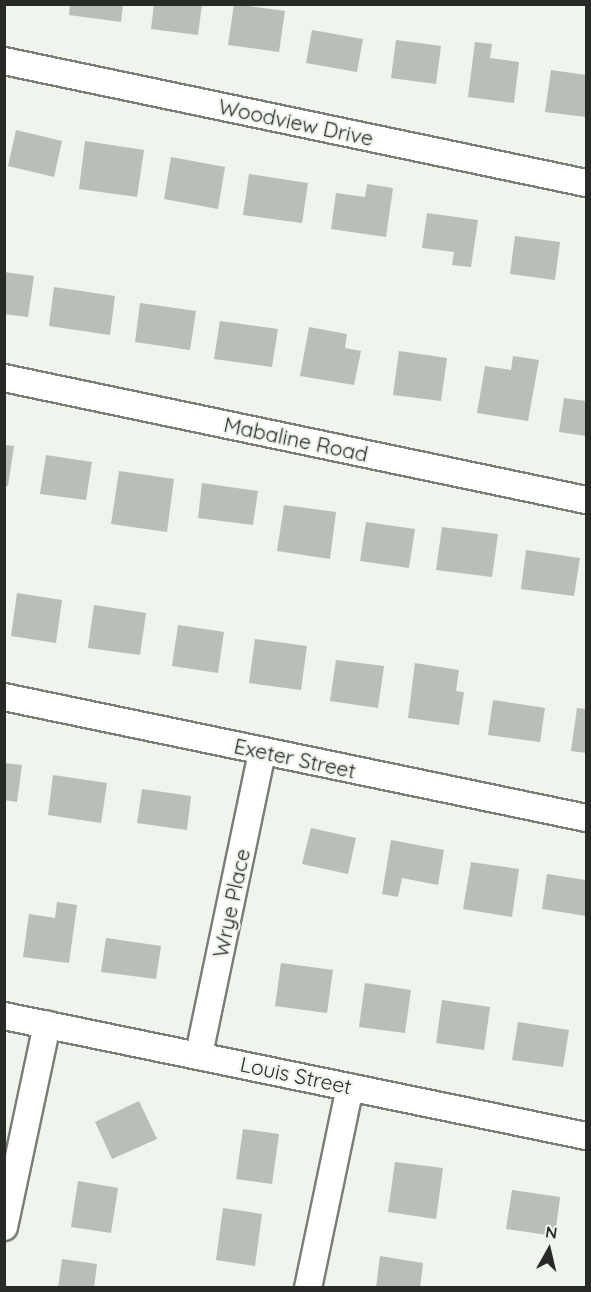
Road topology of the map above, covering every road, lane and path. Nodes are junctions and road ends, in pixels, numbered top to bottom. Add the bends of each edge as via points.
1 (4, 61) edge
2 (586, 183) edge
3 (4, 378) edge
4 (586, 500) edge
5 (4, 697) edge
6 (262, 752) junction
7 (586, 818) edge
8 (4, 1016) edge
9 (47, 1025) junction
10 (199, 1054) junction
11 (350, 1087) junction
12 (586, 1136) edge
13 (4, 1227) edge
14 (308, 1287) edge

1 - 2 street, Woodview Drive
3 - 4 street, Mabaline Road
5 - 6 street, Exeter Street
6 - 7 street, Exeter Street
6 - 10 street, Wrye Place
8 - 9 street, Louis Street
9 - 10 street, Louis Street
9 - 13 street
10 - 11 street, Louis Street
11 - 12 street, Louis Street
11 - 14 street

